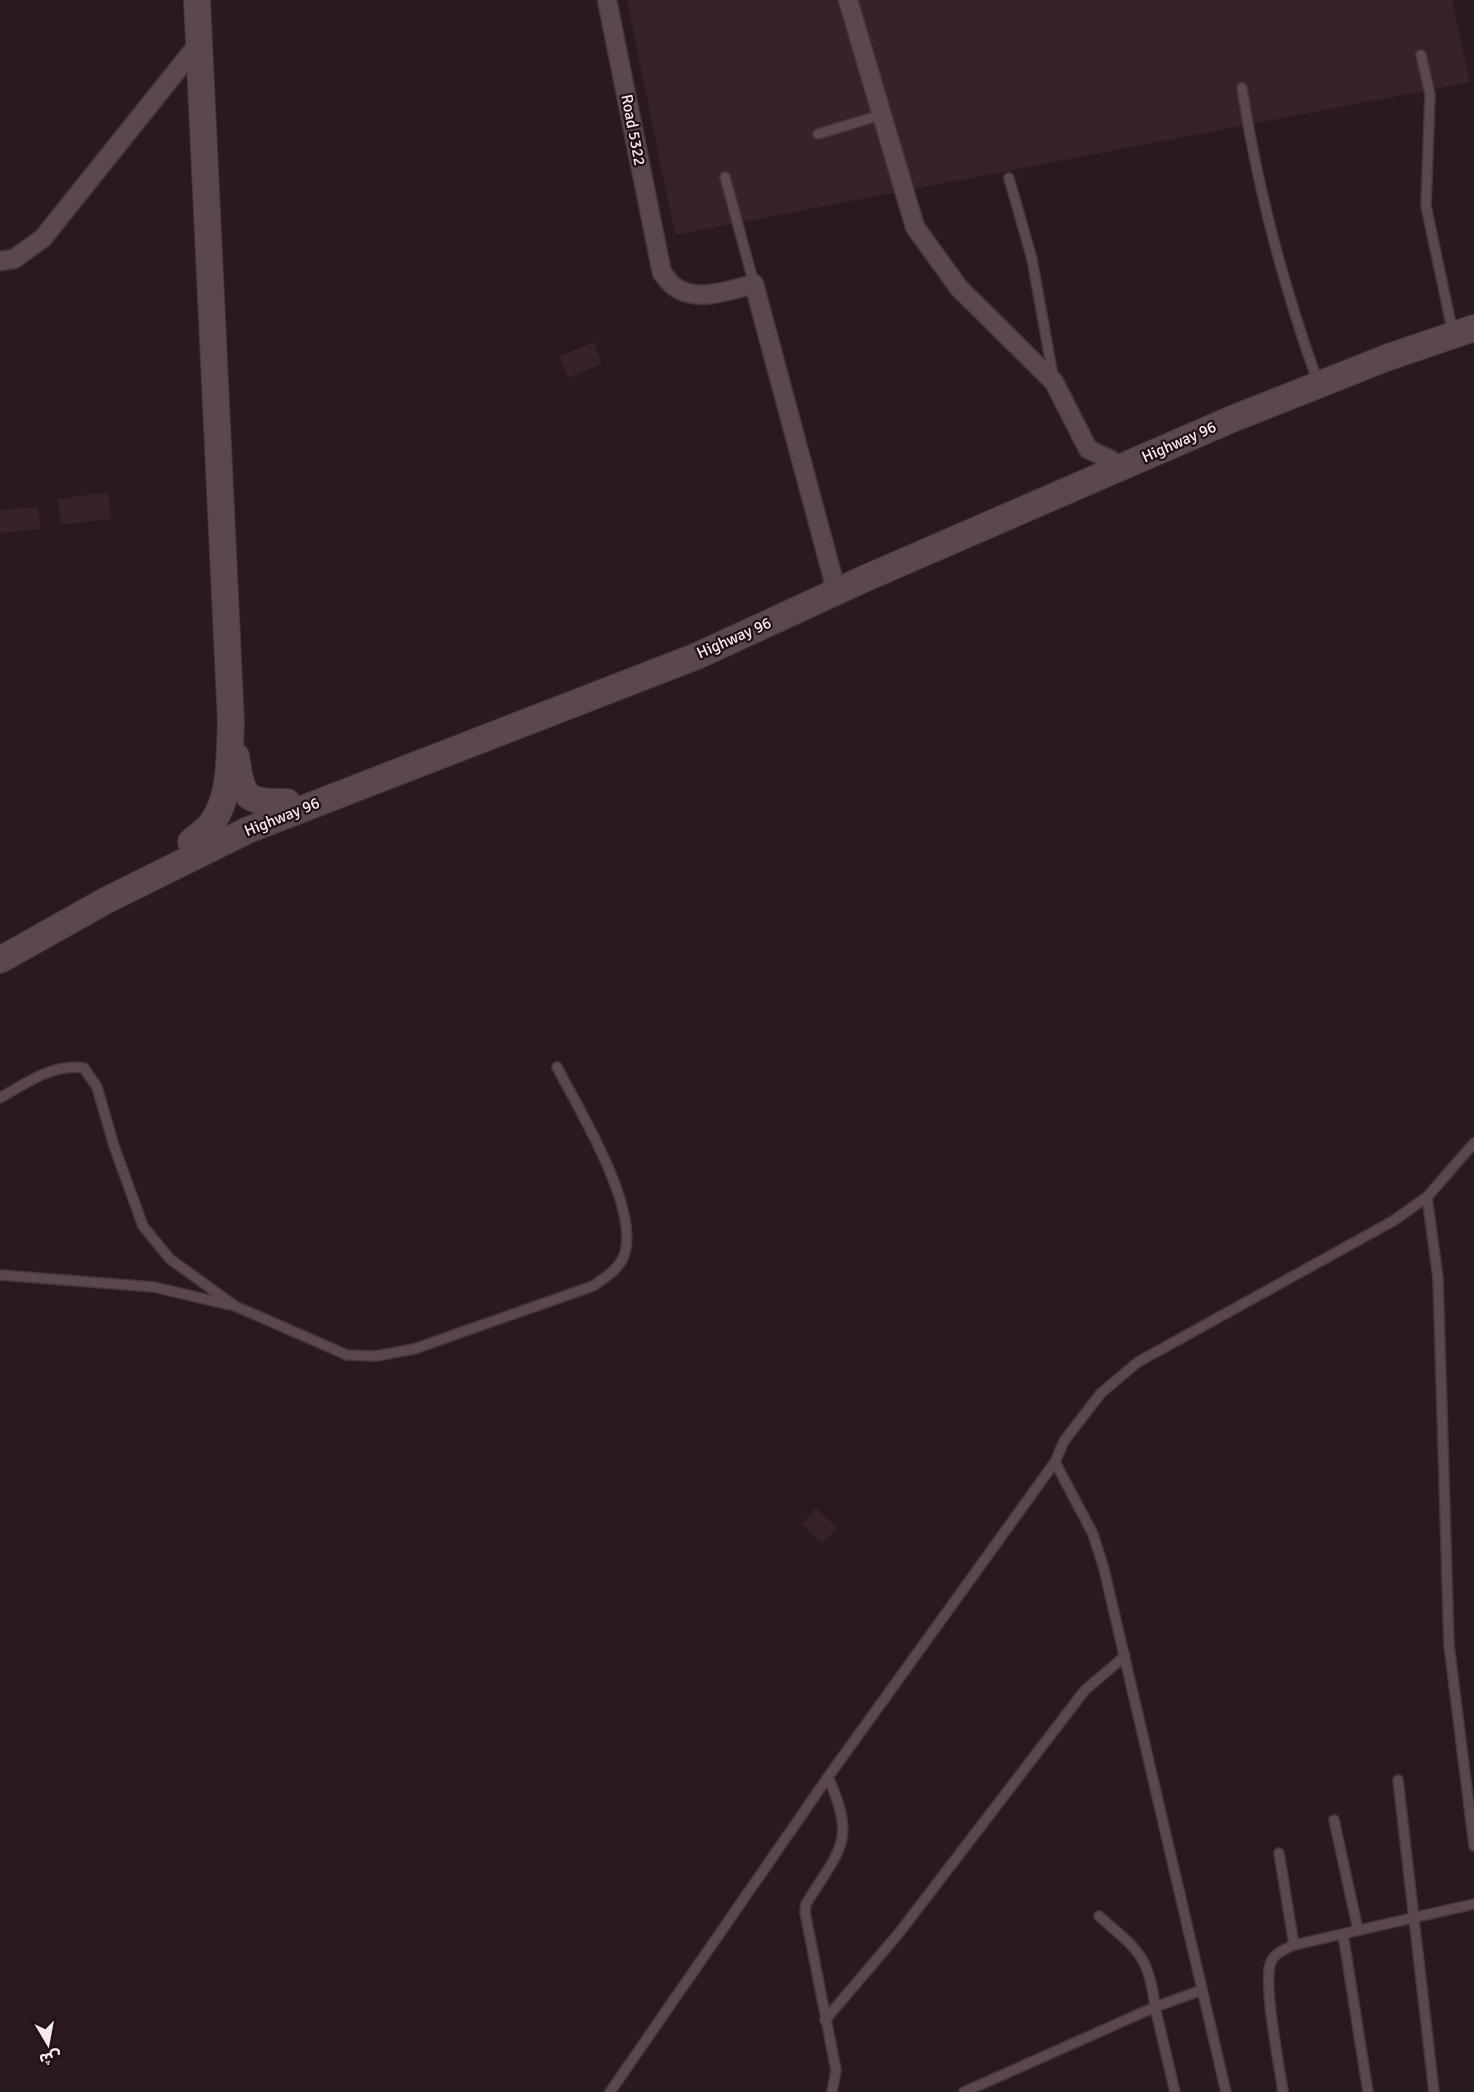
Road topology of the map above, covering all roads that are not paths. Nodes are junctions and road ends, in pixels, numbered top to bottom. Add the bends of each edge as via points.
1 (197, 0) edge
2 (607, 0) edge
3 (848, 0) edge
4 (199, 43) junction
5 (1421, 55) dead end
6 (1242, 88) dead end
7 (881, 115) junction
8 (818, 134) dead end
9 (725, 177) dead end
10 (1009, 178) dead end
11 (0, 261) edge
12 (754, 284) junction
13 (1466, 322) edge
14 (1315, 374) junction
15 (1054, 382) junction
16 (1111, 460) junction
17 (834, 582) junction
18 (231, 723) junction
19 (287, 802) junction
20 (191, 842) junction
21 (0, 947) edge
22 (0, 960) edge
23 (558, 1067) dead end
24 (0, 1098) edge
25 (1474, 1143) edge
26 (1427, 1197) junction
27 (0, 1275) edge
28 (235, 1306) junction
29 (1055, 1462) junction
30 (1125, 1656) junction
31 (828, 1777) junction
32 (1398, 1780) dead end
33 (1334, 1820) dead end
34 (1474, 1846) edge
35 (1279, 1853) dead end
36 (1474, 1904) edge
37 (1099, 1916) dead end
38 (1416, 1918) junction
39 (1358, 1930) junction
40 (1343, 1934) junction
41 (1294, 1945) junction
42 (1202, 1990) junction
43 (1155, 2007) junction
44 (825, 2020) junction
45 (610, 2092) edge
46 (832, 2092) edge
47 (964, 2092) edge
48 (1174, 2092) edge
49 (1226, 2092) edge
50 (1283, 2092) edge
51 (1368, 2092) edge
52 (1434, 2092) edge

1 - 4 street
2 - 12 street, Road 5322 via 662,273 675,287 695,294 719,293
3 - 7 street
4 - 11 street via 43,238 14,260
4 - 18 street
5 - 13 lane via 1430,94 1426,206
6 - 14 lane via 1250,138 1289,300
7 - 8 lane
7 - 15 street via 915,227 959,288
9 - 12 lane
10 - 15 lane via 1032,260
12 - 17 street
13 - 14 street, Highway 96
13 - 22 street, Highway 96 via 1232,419 697,656 248,830 105,901
14 - 16 street, Highway 96
15 - 16 street via 1088,449
16 - 17 street, Highway 96
17 - 19 street, Highway 96 via 598,685
18 - 19 street via 243,790 259,803
18 - 20 street via 228,778 220,807 211,824
19 - 20 street, Highway 96
20 - 21 street, Highway 96
23 - 28 lane via 623,1204 627,1229 623,1258 613,1272 593,1286 459,1334 376,1356 348,1355
24 - 28 lane via 51,1071 68,1065 84,1068 97,1088 142,1226 170,1259
25 - 26 lane
26 - 29 lane via 1393,1221 1138,1362 1101,1393 1064,1441
26 - 34 lane via 1438,1278 1449,1645
27 - 28 lane via 154,1287
29 - 30 lane via 1094,1534
29 - 31 lane
30 - 42 lane
30 - 44 lane via 1085,1690 899,1933
31 - 44 lane via 845,1823 844,1840 805,1912
31 - 45 lane
32 - 38 lane
33 - 39 lane
35 - 41 lane
36 - 38 lane
37 - 43 lane via 1140,1954 1149,1968
38 - 39 lane
38 - 52 lane
39 - 40 lane
40 - 41 lane
40 - 51 lane
41 - 50 lane via 1277,1953 1270,1964
42 - 43 lane
42 - 49 lane
43 - 47 lane
43 - 48 lane
44 - 46 lane via 836,2070

